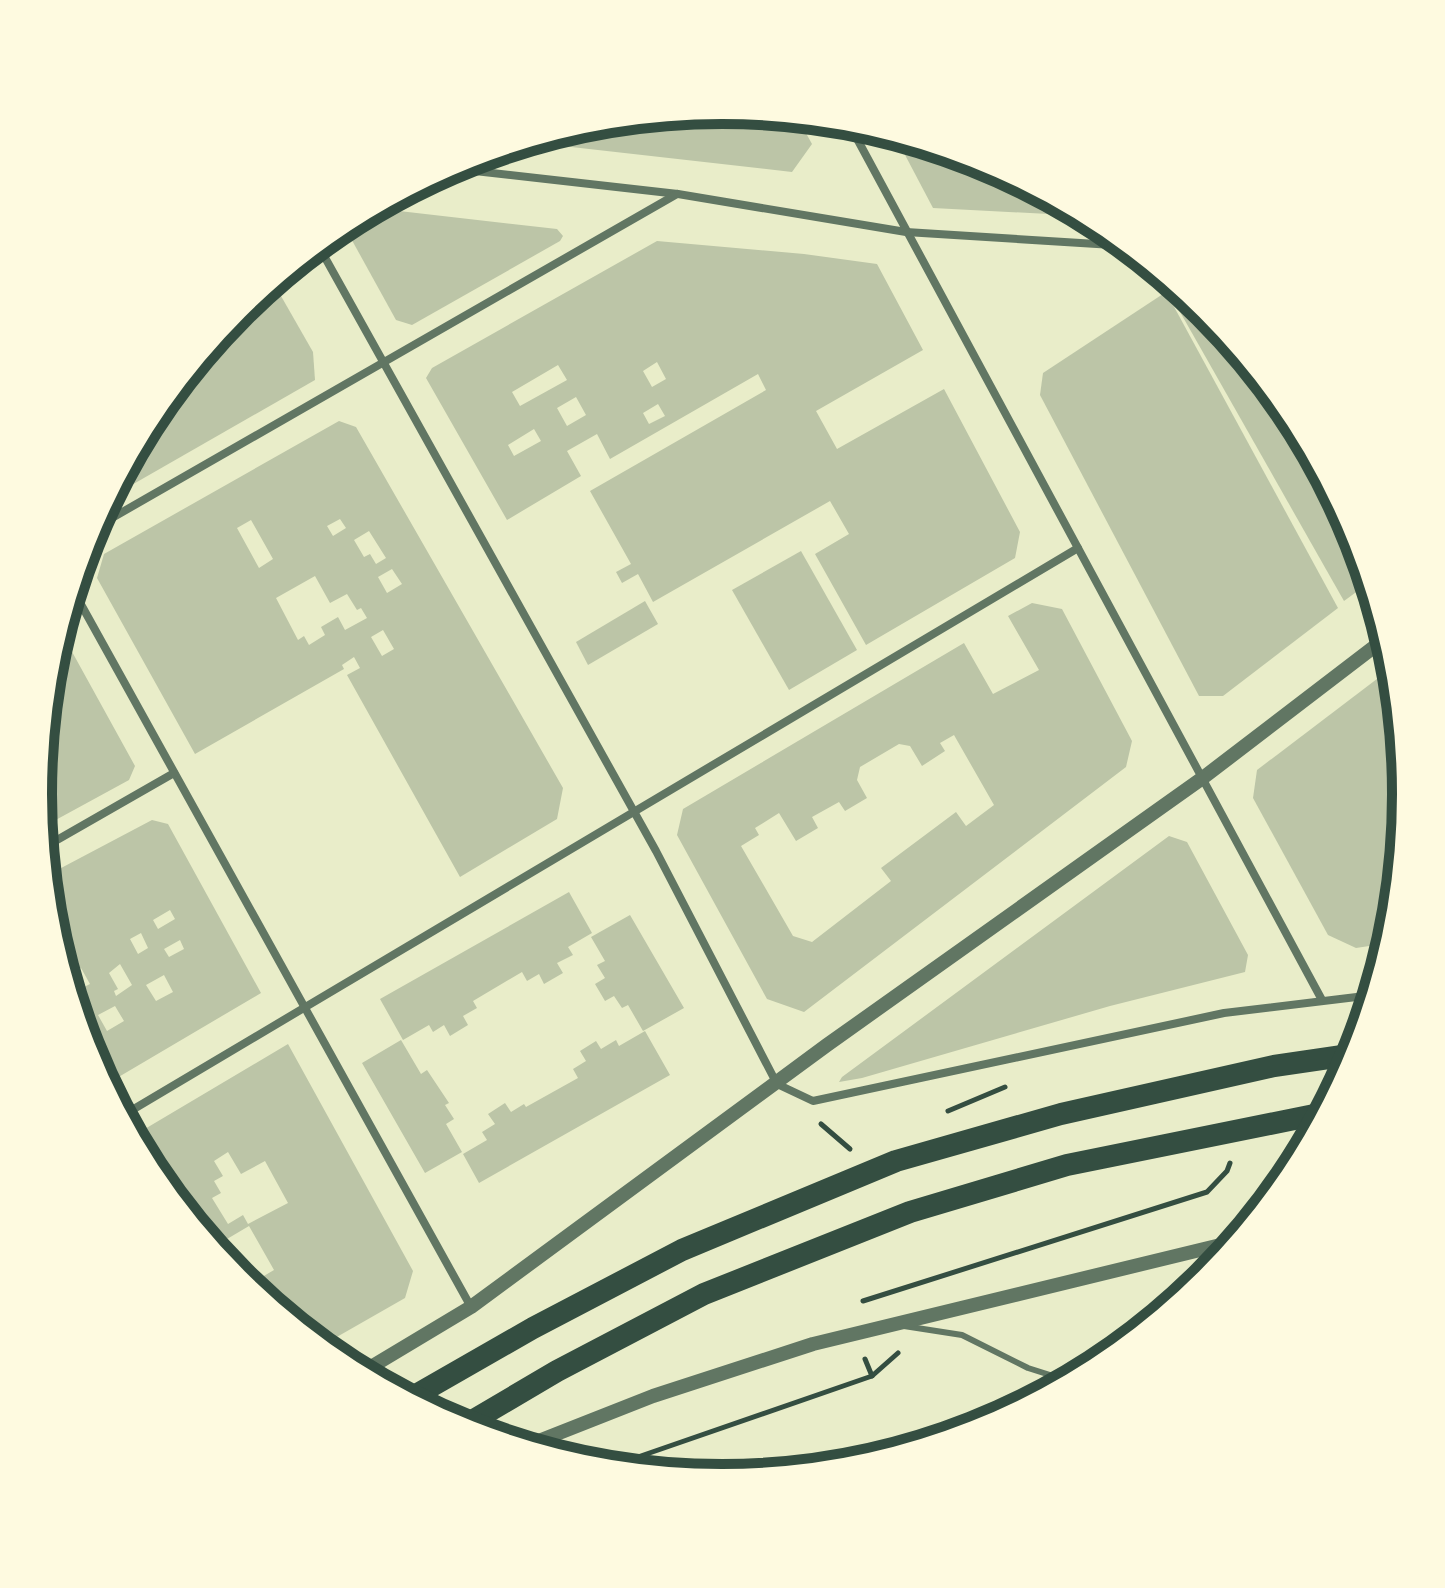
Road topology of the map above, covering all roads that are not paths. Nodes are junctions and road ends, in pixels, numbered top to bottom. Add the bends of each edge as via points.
1 (856, 137) edge
2 (476, 171) edge
3 (678, 194) junction
4 (906, 232) junction
5 (1107, 245) edge
6 (324, 255) edge
7 (384, 362) junction
8 (111, 518) edge
9 (1078, 548) junction
10 (80, 603) edge
11 (1376, 645) edge
12 (174, 773) junction
13 (1204, 777) junction
14 (634, 812) junction
15 (53, 842) edge
16 (1361, 996) edge
17 (1322, 1000) junction
18 (304, 1008) junction
19 (1340, 1056) edge
20 (777, 1084) junction
21 (132, 1110) edge
22 (1310, 1116) edge
23 (1218, 1246) edge
24 (471, 1307) junction
25 (893, 1325) junction
26 (373, 1366) edge
27 (1055, 1377) edge
28 (421, 1392) edge
29 (478, 1418) edge
30 (542, 1440) edge

1 - 4 street
2 - 3 street
3 - 4 street
3 - 7 street
4 - 5 street
4 - 9 street
6 - 7 street
7 - 8 street
7 - 14 street
9 - 13 street
9 - 14 street
10 - 12 street
11 - 13 street
12 - 15 street
12 - 18 street
13 - 17 street
13 - 20 street
14 - 18 street
14 - 20 street
16 - 17 street
17 - 20 street via 1224,1013 813,1101
18 - 21 street
18 - 24 street
19 - 28 highway via 1061,1114 896,1161 682,1250
20 - 24 street
22 - 29 highway via 1067,1165 910,1212 704,1294
23 - 25 street
24 - 26 street
25 - 27 lane via 962,1335
25 - 30 street via 813,1344 653,1396

